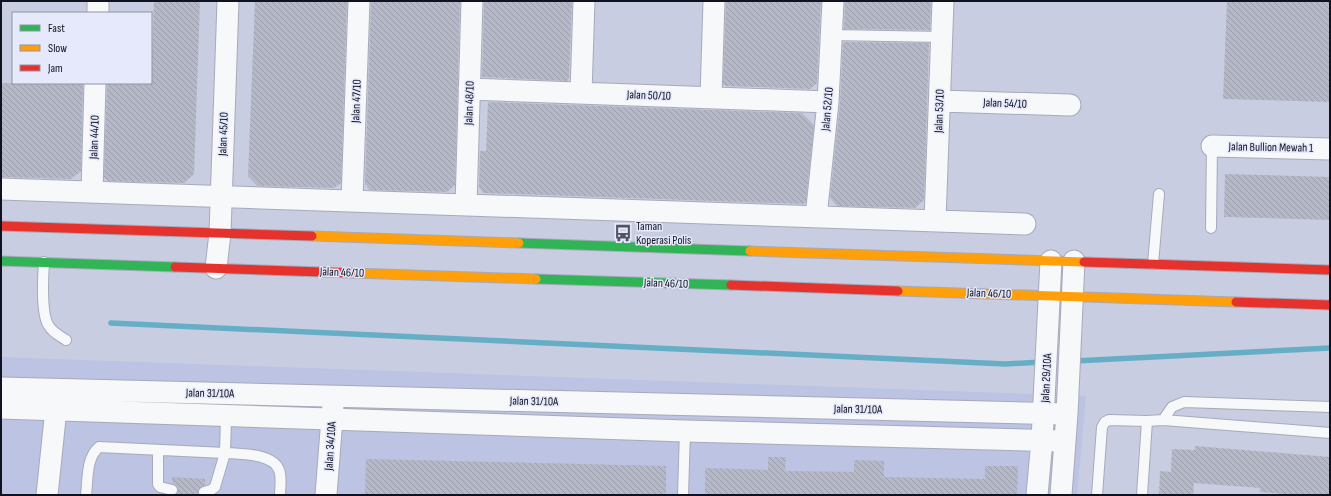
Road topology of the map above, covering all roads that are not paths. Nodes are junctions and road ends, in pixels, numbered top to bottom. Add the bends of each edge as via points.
1 (98, 1) edge
2 (228, 1) edge
3 (359, 1) edge
4 (472, 1) edge
5 (584, 1) edge
6 (714, 1) edge
7 (833, 1) edge
8 (943, 1) edge
9 (98, 12) edge
10 (832, 35) junction
11 (942, 37) junction
12 (96, 84) edge
13 (469, 89) junction
14 (581, 93) junction
15 (711, 97) junction
16 (940, 101) junction
17 (828, 102) junction
18 (1070, 105) dead end
19 (1212, 146) joint
20 (1330, 149) edge
21 (1, 189) edge
22 (92, 192) junction
23 (1159, 194) dead end
24 (221, 196) junction
25 (352, 201) junction
26 (466, 205) junction
27 (816, 217) junction
28 (935, 220) junction
29 (1026, 224) dead end
30 (1, 226) edge
31 (1211, 228) dead end
32 (220, 233) junction
33 (1, 261) edge
34 (1051, 261) junction
35 (44, 262) junction
36 (1074, 262) junction
37 (1153, 264) junction
38 (216, 268) junction
39 (1330, 270) edge
40 (1050, 295) junction
41 (1073, 296) junction
42 (1330, 305) edge
43 (66, 340) dead end
44 (1, 388) edge
45 (334, 396) junction
46 (1330, 407) edge
47 (1, 408) edge
48 (56, 409) junction
49 (1044, 413) junction
50 (1067, 414) junction
51 (226, 416) junction
52 (332, 418) junction
53 (1163, 420) junction
54 (1146, 421) junction
55 (685, 431) junction
56 (1330, 433) edge
57 (1042, 440) junction
58 (1065, 441) junction
59 (158, 450) junction
60 (225, 453) junction
61 (172, 490) dead end
62 (204, 492) dead end
63 (47, 495) edge
64 (86, 495) edge
65 (280, 495) edge
66 (326, 495) edge
67 (684, 495) edge
68 (1037, 495) edge
69 (1061, 495) edge
70 (1097, 495) edge
71 (1142, 495) edge

1 - 9 street
2 - 24 street, Jalan 45/10
3 - 25 street, Jalan 47/10
4 - 13 street, Jalan 48/10
5 - 14 street
6 - 15 street
7 - 10 street, Jalan 52/10
8 - 11 street, Jalan 53/10
10 - 11 lane
10 - 17 street, Jalan 52/10
11 - 16 street, Jalan 53/10
12 - 22 street, Jalan 44/10
13 - 14 street, Jalan 50/10
13 - 26 street, Jalan 48/10
14 - 15 street, Jalan 50/10
15 - 17 street, Jalan 50/10
16 - 18 street, Jalan 54/10
16 - 28 street, Jalan 53/10
17 - 27 street, Jalan 52/10
19 - 20 street, Jalan Bullion Mewah 1
19 - 31 lane
21 - 22 street
22 - 24 street
23 - 37 lane
24 - 25 street
24 - 32 street, Jalan 45/10
25 - 26 street
26 - 27 street
27 - 28 street
28 - 29 street
30 - 32 main road
32 - 34 main road
32 - 38 street, Jalan 45/10
33 - 35 main road, Jalan 46/10
34 - 36 main road
34 - 40 street, Jalan 29/10A
35 - 38 main road, Jalan 46/10
35 - 43 lane via 45,321 49,328
36 - 37 main road
36 - 41 street, Jalan 29/10A
37 - 39 main road
38 - 40 main road, Jalan 46/10
40 - 41 main road, Jalan 46/10
40 - 49 street, Jalan 29/10A
41 - 42 main road, Jalan 46/10
41 - 50 street, Jalan 29/10A
44 - 45 street, Jalan 31/10A
45 - 49 street, Jalan 31/10A
45 - 52 street, Jalan 34/10A
46 - 53 lane via 1184,402 1172,407
47 - 48 street, Jalan 31/10A
48 - 51 street, Jalan 31/10A
48 - 63 street
49 - 50 street, Jalan 31/10A
49 - 57 street, Jalan 29/10A
50 - 58 street, Jalan 29/10A
51 - 52 street, Jalan 31/10A
51 - 60 lane
52 - 55 street, Jalan 31/10A
52 - 66 street, Jalan 34/10A
53 - 54 lane
53 - 56 lane
54 - 70 lane via 1105,422 1102,427
54 - 71 lane
55 - 57 street, Jalan 31/10A
55 - 67 lane
57 - 58 street, Jalan 31/10A
57 - 68 street, Jalan 29/10A
58 - 69 street, Jalan 29/10A
59 - 60 lane
59 - 61 lane via 158,484
59 - 64 lane via 99,447 93,452 89,464
60 - 62 lane via 215,487
60 - 65 lane via 258,456 270,460 279,469

